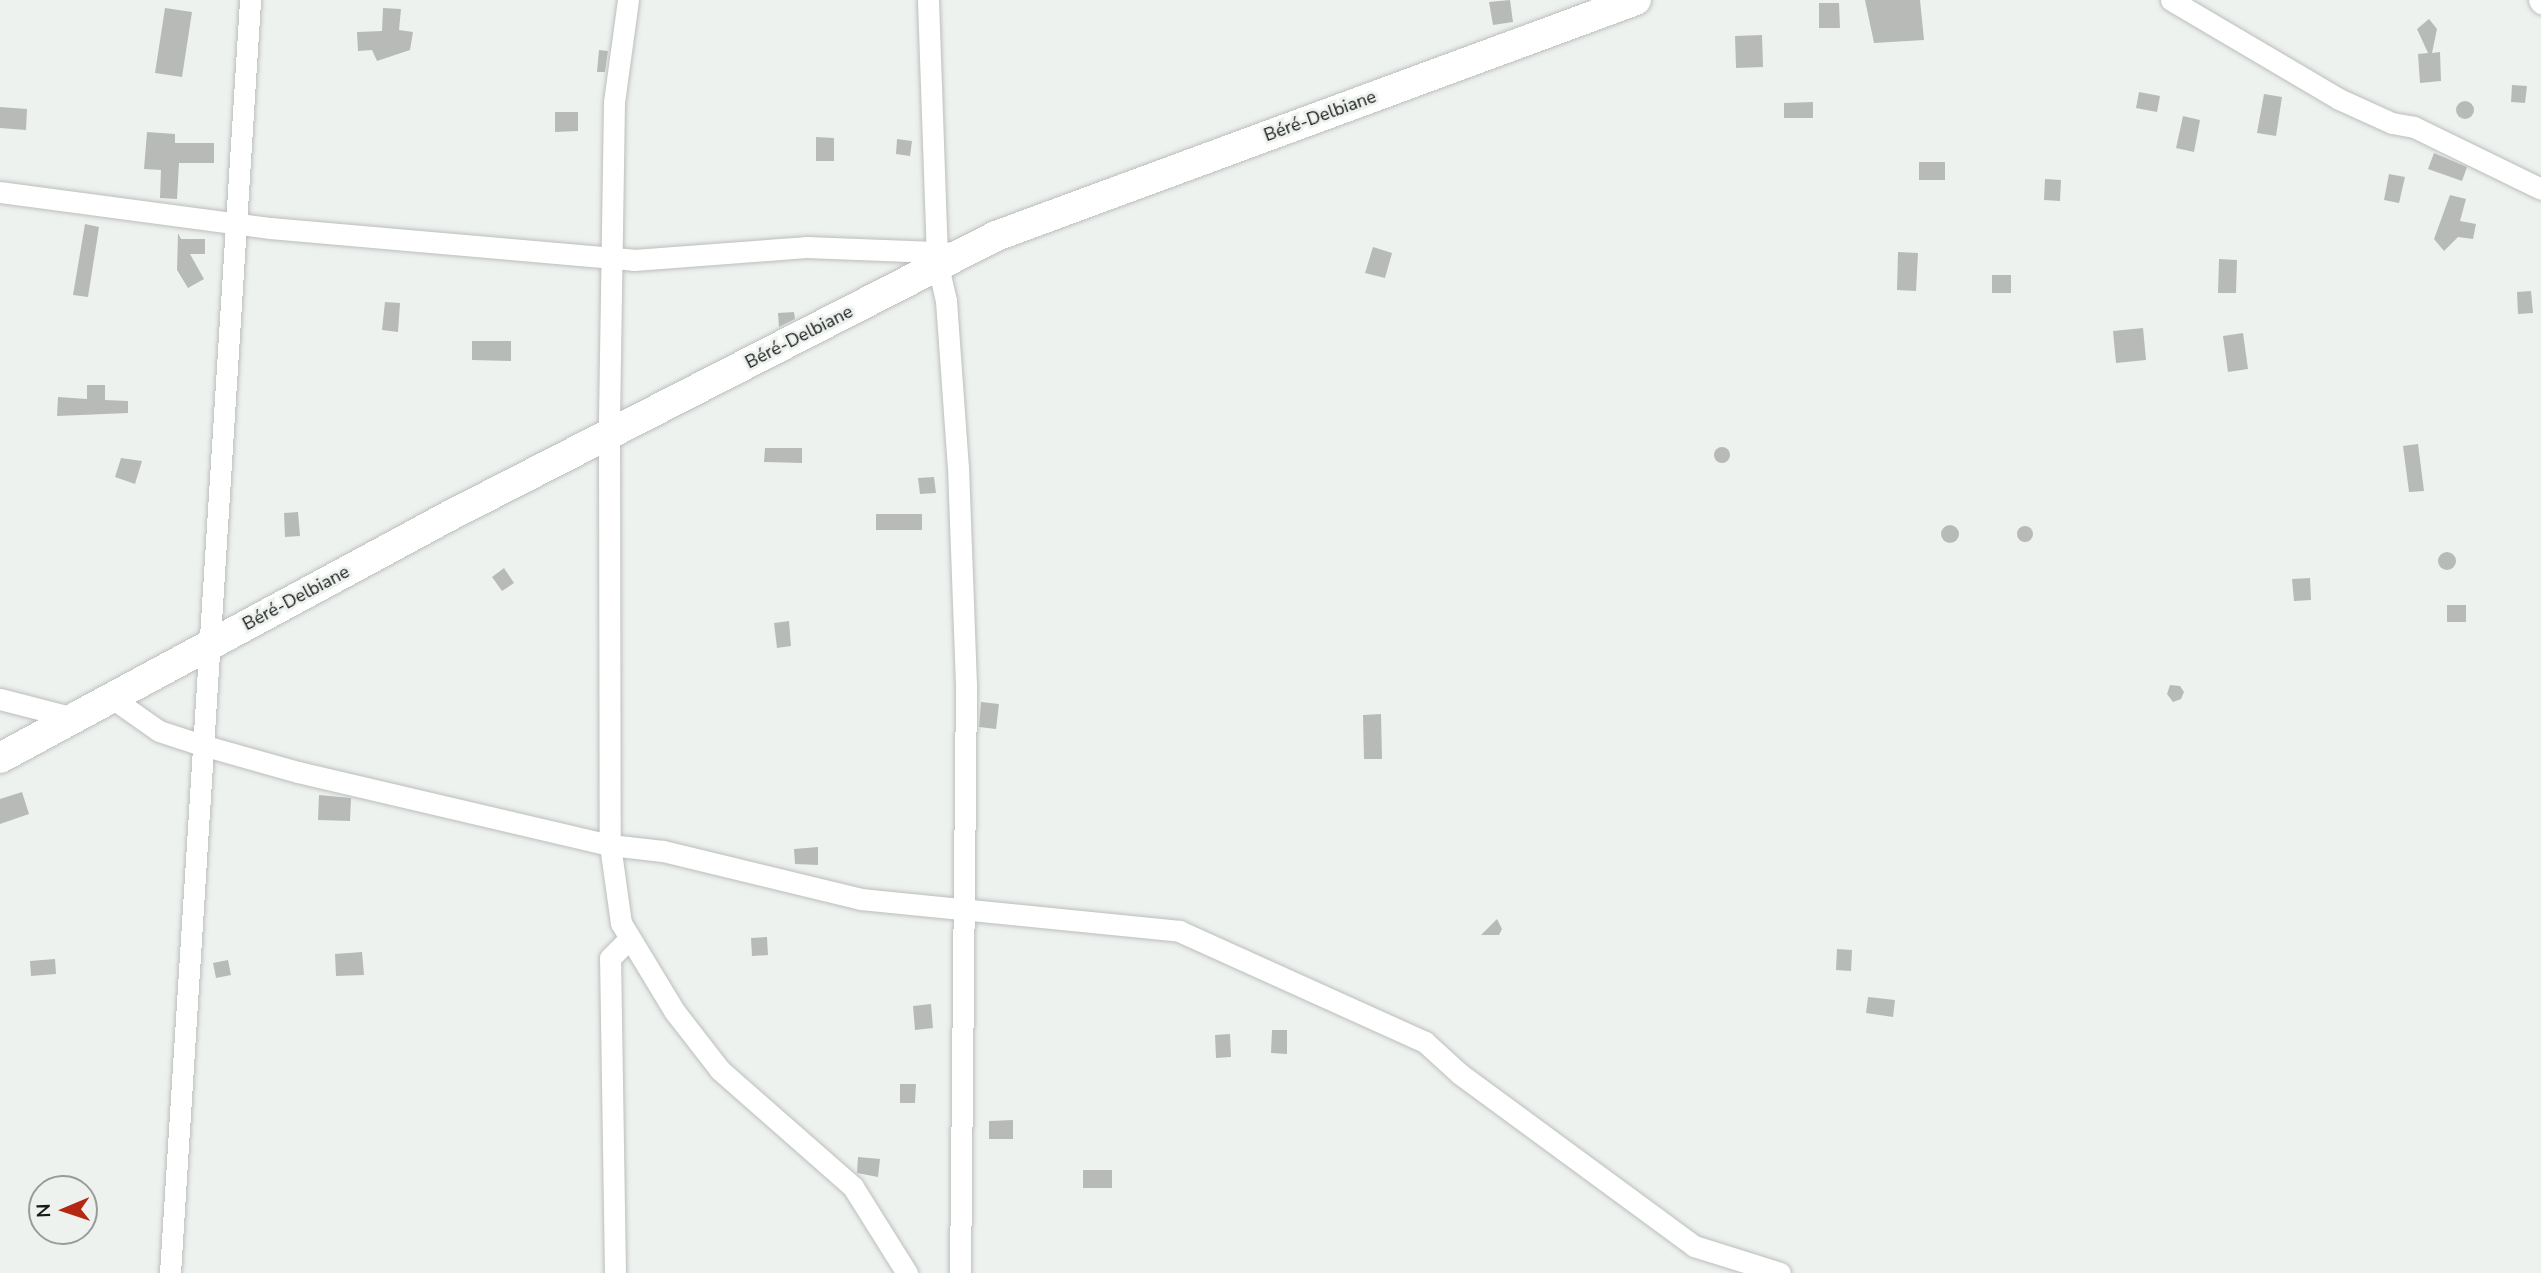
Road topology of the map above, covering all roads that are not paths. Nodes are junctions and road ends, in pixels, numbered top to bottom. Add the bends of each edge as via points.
1 (250, 0) edge
2 (628, 0) edge
3 (928, 0) edge
4 (1636, 0) edge
5 (2171, 0) edge
6 (2541, 188) edge
7 (0, 192) edge
8 (236, 224) junction
9 (946, 257) junction
10 (611, 258) junction
11 (609, 434) junction
12 (212, 644) junction
13 (111, 698) junction
14 (0, 699) edge
15 (74, 718) junction
16 (202, 744) junction
17 (0, 758) edge
18 (610, 845) junction
19 (965, 909) junction
20 (630, 938) junction
21 (1780, 1272) edge
22 (170, 1273) edge
23 (615, 1273) edge
24 (907, 1273) edge
25 (960, 1273) edge

1 - 8 street
2 - 10 street via 614,102
3 - 9 street
4 - 9 street, Béré-Delbiane
5 - 6 street via 2339,99 2414,127
7 - 8 street
8 - 10 street
8 - 12 street
9 - 10 street via 806,247
9 - 11 street, Béré-Delbiane
9 - 19 street via 966,684
10 - 11 street
11 - 12 street, Béré-Delbiane
11 - 18 street
12 - 13 street, Béré-Delbiane
12 - 16 street
13 - 15 street, Béré-Delbiane
13 - 16 street via 159,731
14 - 15 street
15 - 17 street, Béré-Delbiane
16 - 18 street via 298,772
16 - 22 street
18 - 19 street via 663,852 861,899
18 - 20 street via 621,923
19 - 21 street via 1178,931 1425,1042 1461,1074 1694,1247
19 - 25 street
20 - 23 street via 610,958
20 - 24 street via 675,1012 720,1070 853,1187

